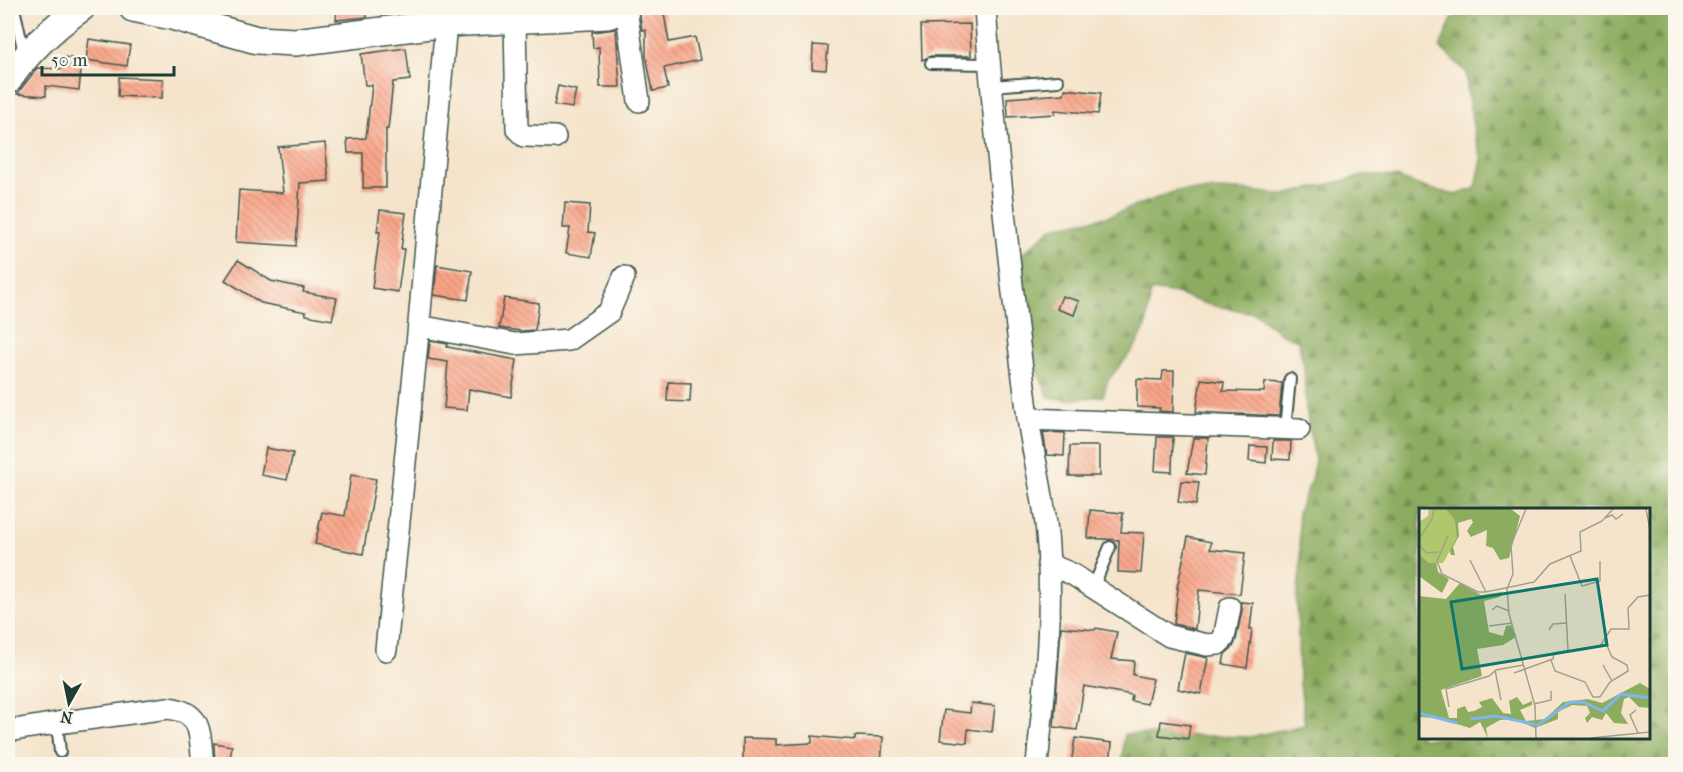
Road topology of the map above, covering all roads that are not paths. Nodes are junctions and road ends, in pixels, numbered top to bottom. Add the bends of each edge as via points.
1 (14, 8) edge
2 (81, 8) edge
3 (133, 8) edge
4 (626, 8) edge
5 (985, 8) edge
6 (515, 20) junction
7 (446, 23) junction
8 (24, 57) junction
9 (931, 63) dead end
10 (989, 64) junction
11 (8, 80) edge
12 (1058, 81) dead end
13 (991, 86) junction
14 (639, 101) dead end
15 (555, 137) dead end
16 (624, 277) dead end
17 (419, 326) junction
18 (1290, 379) dead end
19 (1029, 419) junction
20 (1292, 429) joint
21 (1110, 547) dead end
22 (1048, 564) junction
23 (1092, 588) junction
24 (1230, 608) dead end
25 (386, 650) dead end
26 (57, 723) junction
27 (8, 731) edge
28 (60, 752) dead end
29 (203, 765) edge
30 (1038, 765) edge

1 - 8 lane
2 - 8 street via 60,22
3 - 7 street via 257,40 295,42
4 - 6 street via 608,15
4 - 14 street
5 - 10 street
6 - 7 street
6 - 15 street via 517,129 524,136
7 - 17 street
8 - 11 street
9 - 10 lane
10 - 13 street
12 - 13 lane
13 - 19 street
16 - 17 street via 609,312 569,340 515,344
17 - 25 street
18 - 20 lane
19 - 20 street
19 - 22 street via 1047,532
21 - 23 lane
22 - 23 street
22 - 30 street via 1047,673
23 - 24 street via 1169,636 1207,645 1218,644 1224,638
26 - 27 street
26 - 28 lane
26 - 29 street via 168,708 180,710 190,714 195,722

